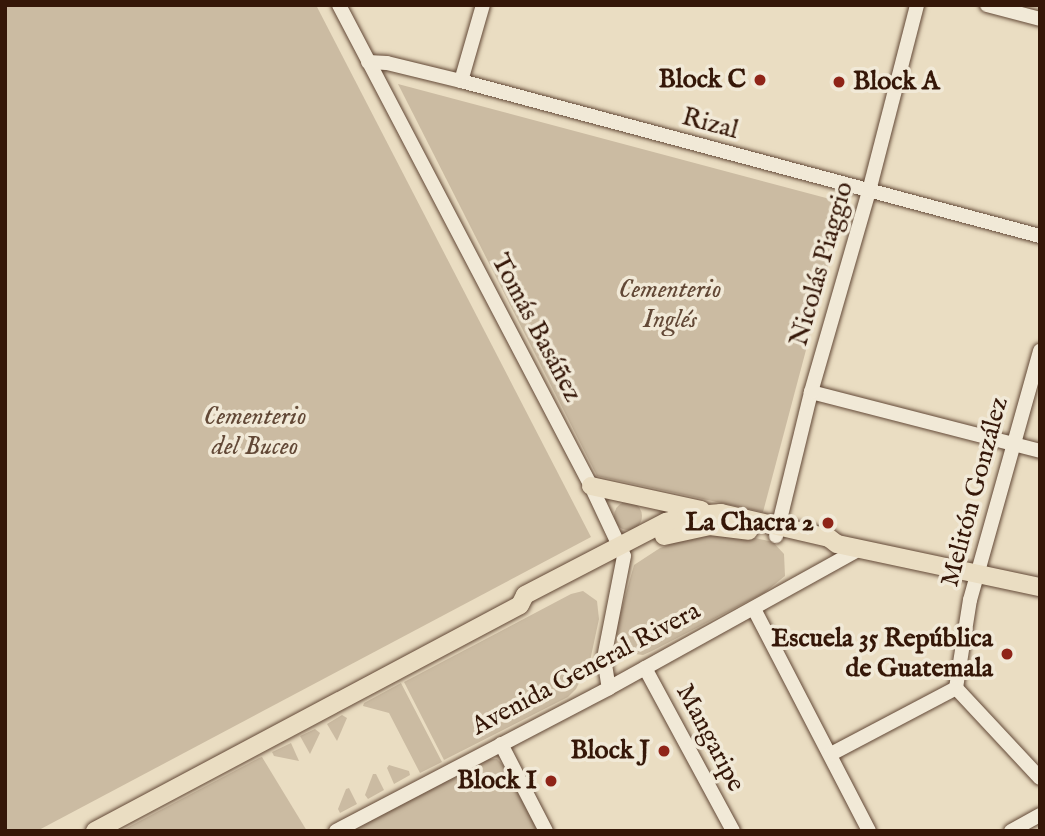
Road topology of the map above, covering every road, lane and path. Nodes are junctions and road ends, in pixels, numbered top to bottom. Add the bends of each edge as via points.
1 (339, 5) edge
2 (483, 5) edge
3 (917, 5) edge
4 (987, 5) edge
5 (1040, 19) edge
6 (368, 62) junction
7 (461, 81) junction
8 (869, 191) junction
9 (1040, 236) edge
10 (1040, 351) edge
11 (811, 392) junction
12 (1014, 444) junction
13 (1040, 452) edge
14 (592, 486) junction
15 (711, 512) junction
16 (777, 531) junction
17 (860, 550) junction
18 (621, 551) junction
19 (979, 573) junction
20 (1040, 587) edge
21 (754, 609) junction
22 (645, 667) junction
23 (609, 688) junction
24 (956, 688) junction
25 (501, 744) junction
26 (831, 754) junction
27 (1040, 778) edge
28 (1040, 815) edge
29 (95, 831) edge
30 (335, 831) edge
31 (546, 831) edge
32 (733, 831) edge
33 (869, 831) edge
34 (1011, 831) edge

1 - 6 street, Tomás Basáñez
2 - 7 street
3 - 8 street, Nicolás Piaggio
4 - 5 street
6 - 7 street, Rizal
6 - 14 street, Tomás Basáñez
7 - 8 street, Rizal
8 - 9 street, Rizal
8 - 11 street, Nicolás Piaggio
10 - 12 street, Melitón González
11 - 12 street
11 - 16 street, Nicolás Piaggio
12 - 13 street
12 - 19 street, Melitón González
14 - 15 main road
14 - 18 street, Tomás Basáñez
15 - 16 main road
15 - 18 main road via 666,522
16 - 17 main road via 826,548 837,544
16 - 18 main road via 691,528
17 - 19 main road
17 - 21 street, Avenida General Rivera
18 - 23 street via 604,658
18 - 29 main road via 532,605 520,604
19 - 20 main road
19 - 24 street, Melitón González via 970,600
21 - 22 street, Avenida General Rivera
21 - 26 street
22 - 23 street, Avenida General Rivera
22 - 32 street, Mangaripe
23 - 25 street, Avenida General Rivera
24 - 26 street
24 - 27 street
25 - 30 street, Avenida General Rivera
25 - 31 street
26 - 33 street
28 - 34 street

